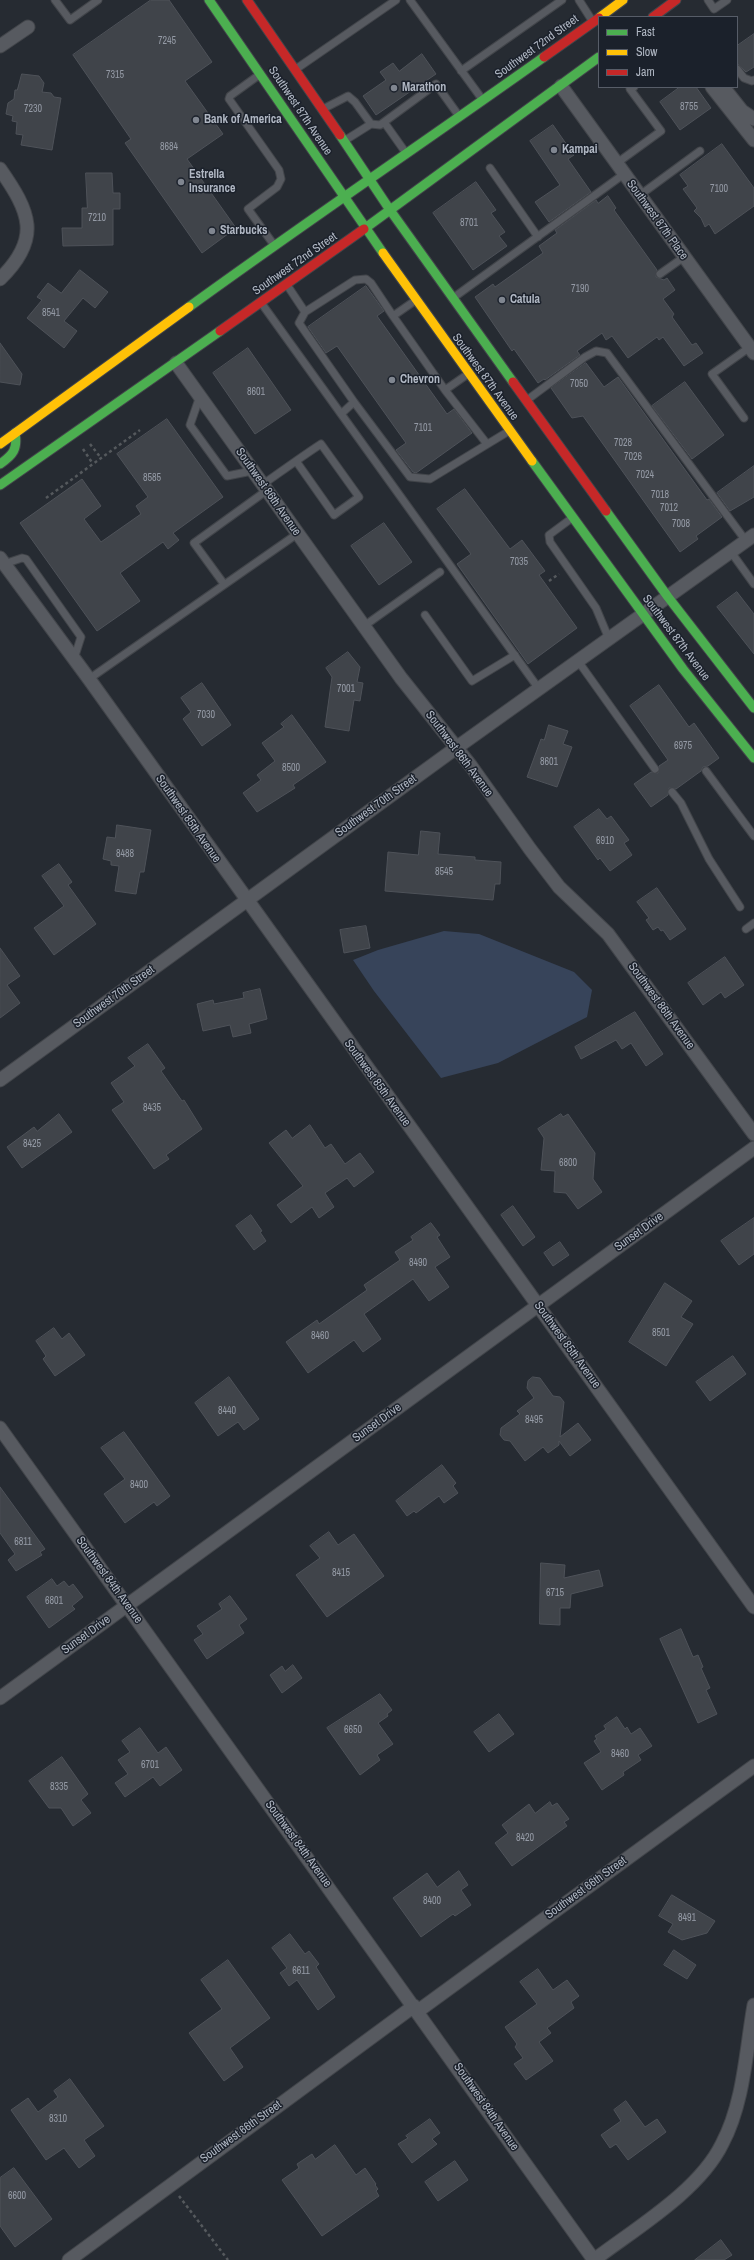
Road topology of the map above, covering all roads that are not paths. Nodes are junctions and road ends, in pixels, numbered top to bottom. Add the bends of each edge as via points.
1 (55, 0) edge
2 (98, 0) edge
3 (209, 0) edge
4 (247, 0) edge
5 (396, 0) edge
6 (410, 0) edge
7 (562, 0) edge
8 (579, 0) edge
9 (623, 0) edge
10 (676, 0) edge
11 (708, 0) edge
12 (727, 0) edge
13 (714, 13) edge
14 (662, 14) edge
15 (601, 16) edge
16 (597, 19) edge
17 (28, 27) dead end
18 (0, 46) edge
19 (598, 59) edge
20 (296, 69) junction
21 (738, 70) edge
22 (461, 71) junction
23 (260, 74) junction
24 (754, 80) edge
25 (561, 86) junction
26 (632, 88) edge
27 (713, 88) edge
28 (724, 88) edge
29 (483, 101) junction
30 (323, 109) junction
31 (460, 117) junction
32 (754, 119) edge
33 (384, 122) junction
34 (371, 124) junction
35 (754, 140) edge
36 (344, 141) junction
37 (700, 151) dead end
38 (407, 154) junction
39 (490, 168) dead end
40 (621, 168) junction
41 (0, 169) edge
42 (370, 179) junction
43 (640, 195) junction
44 (343, 197) junction
45 (390, 210) junction
46 (365, 228) junction
47 (538, 236) junction
48 (274, 245) junction
49 (684, 257) junction
50 (660, 274) dead end
51 (0, 280) edge
52 (286, 285) junction
53 (453, 298) junction
54 (416, 300) junction
55 (262, 303) junction
56 (305, 312) junction
57 (393, 316) junction
58 (752, 350) edge
59 (176, 363) junction
60 (468, 374) junction
61 (445, 390) junction
62 (200, 396) junction
63 (526, 400) junction
64 (354, 402) junction
65 (341, 414) junction
66 (744, 418) dead end
67 (509, 431) junction
68 (15, 433) junction
69 (0, 444) edge
70 (487, 444) junction
71 (296, 461) junction
72 (0, 464) edge
73 (252, 471) junction
74 (0, 485) edge
75 (264, 488) junction
76 (573, 518) junction
77 (298, 534) junction
78 (750, 538) edge
79 (731, 552) junction
80 (2, 561) edge
81 (440, 572) dead end
82 (224, 584) junction
83 (754, 584) edge
84 (668, 597) junction
85 (643, 615) junction
86 (425, 616) dead end
87 (364, 626) junction
88 (609, 639) junction
89 (514, 655) junction
90 (74, 659) junction
91 (578, 661) junction
92 (89, 679) junction
93 (539, 689) junction
94 (754, 708) edge
95 (456, 748) junction
96 (754, 758) edge
97 (656, 769) dead end
98 (706, 771) dead end
99 (672, 792) dead end
100 (754, 836) edge
101 (247, 901) junction
102 (740, 907) dead end
103 (754, 923) edge
104 (746, 929) dead end
105 (0, 1080) edge
106 (754, 1134) edge
107 (754, 1148) edge
108 (538, 1305) junction
109 (0, 1428) edge
110 (127, 1605) junction
111 (754, 1607) edge
112 (0, 1698) edge
113 (754, 1766) edge
114 (754, 2005) edge
115 (416, 2008) junction
116 (69, 2260) edge
117 (594, 2260) edge

1 - 2 lane via 70,20
3 - 23 main road, Southwest 87th Avenue
4 - 20 main road, Southwest 87th Avenue
5 - 20 lane
6 - 22 lane
7 - 22 lane
8 - 16 lane
9 - 15 main road, Southwest 72nd Street
10 - 14 main road
11 - 13 lane
12 - 13 lane
16 - 29 main road, Southwest 72nd Street
17 - 18 street
19 - 25 main road, Southwest 72nd Street
20 - 30 main road, Southwest 87th Avenue
21 - 24 lane via 744,78
22 - 29 lane
23 - 44 main road, Southwest 87th Avenue
23 - 48 lane via 229,99 282,179 277,187 248,209
25 - 40 street, Southwest 87th Place
25 - 45 main road, Southwest 72nd Street
26 - 40 lane via 630,89 661,131
27 - 35 street
28 - 32 street via 742,111
29 - 31 main road, Southwest 72nd Street
30 - 34 lane via 348,96
30 - 36 main road, Southwest 87th Avenue
31 - 33 lane via 436,84
31 - 38 main road, Southwest 72nd Street
33 - 34 lane via 380,125
33 - 38 lane
34 - 36 lane
36 - 42 main road, Southwest 87th Avenue
37 - 43 lane
38 - 42 main road, Southwest 72nd Street
39 - 47 lane
40 - 43 street, Southwest 87th Place
40 - 47 lane
41 - 51 street via 15,190 27,217 26,237 17,259
42 - 44 main road, Southwest 72nd Street
42 - 45 main road, Southwest 87th Avenue
43 - 49 street, Southwest 87th Place
44 - 46 main road, Southwest 87th Avenue
44 - 48 main road, Southwest 72nd Street
45 - 46 main road, Southwest 72nd Street
45 - 53 main road, Southwest 87th Avenue
46 - 52 main road, Southwest 72nd Street
46 - 54 main road, Southwest 87th Avenue
47 - 53 lane
48 - 68 main road, Southwest 72nd Street
49 - 50 lane
49 - 58 street, Southwest 87th Place
52 - 55 main road, Southwest 72nd Street
52 - 56 lane
53 - 63 main road, Southwest 87th Avenue
54 - 57 lane
54 - 60 main road, Southwest 87th Avenue
55 - 59 main road, Southwest 72nd Street
55 - 65 lane
56 - 57 lane via 355,280 366,279
56 - 64 lane via 299,323
57 - 61 lane
58 - 66 lane via 712,374
59 - 62 street, Southwest 86th Avenue
59 - 74 main road, Southwest 72nd Street
60 - 61 lane
60 - 67 main road, Southwest 87th Avenue
61 - 70 lane
62 - 73 street, Southwest 86th Avenue
62 - 73 lane via 190,425 227,476
63 - 78 lane via 585,357 596,351 607,352
63 - 84 main road, Southwest 87th Avenue
64 - 65 lane
64 - 70 lane via 410,477 430,478
65 - 89 lane
67 - 70 lane
67 - 76 main road, Southwest 87th Avenue
68 - 69 main road, Southwest 72nd Street
68 - 72 main road via 18,446 15,452
71 - 71 lane via 321,444 359,497 334,515
71 - 75 lane
73 - 75 street, Southwest 86th Avenue
75 - 77 street, Southwest 86th Avenue
75 - 82 lane via 194,543
76 - 85 main road, Southwest 87th Avenue
76 - 88 lane via 549,535 550,542 596,608
77 - 82 lane
77 - 87 street, Southwest 86th Avenue
78 - 79 street, Southwest 70th Street
79 - 83 lane
79 - 84 street, Southwest 70th Street
80 - 90 street, Southwest 85th Avenue
80 - 90 lane via 26,559 81,637
81 - 87 lane
82 - 92 lane
84 - 85 street, Southwest 70th Street
84 - 94 main road, Southwest 87th Avenue
85 - 88 street, Southwest 70th Street
85 - 96 main road, Southwest 87th Avenue
86 - 89 lane via 472,681
87 - 95 street, Southwest 86th Avenue
88 - 91 street, Southwest 70th Street
89 - 93 lane
90 - 92 street, Southwest 85th Avenue
91 - 93 street, Southwest 70th Street
91 - 97 lane
92 - 101 street, Southwest 85th Avenue
93 - 95 street, Southwest 70th Street
95 - 101 street, Southwest 70th Street
95 - 106 street, Southwest 86th Avenue via 551,877 613,940
98 - 100 lane
99 - 102 lane via 681,803 709,859
101 - 105 street, Southwest 70th Street
101 - 108 street, Southwest 85th Avenue
103 - 104 lane
107 - 108 street, Sunset Drive
108 - 110 street, Sunset Drive
108 - 111 street, Southwest 85th Avenue
109 - 110 street, Southwest 84th Avenue
110 - 112 street, Sunset Drive
110 - 115 street, Southwest 84th Avenue
113 - 115 street, Southwest 66th Street
114 - 117 street via 735,2111 717,2154 687,2189
115 - 116 street, Southwest 66th Street via 170,2184
115 - 117 street, Southwest 84th Avenue

